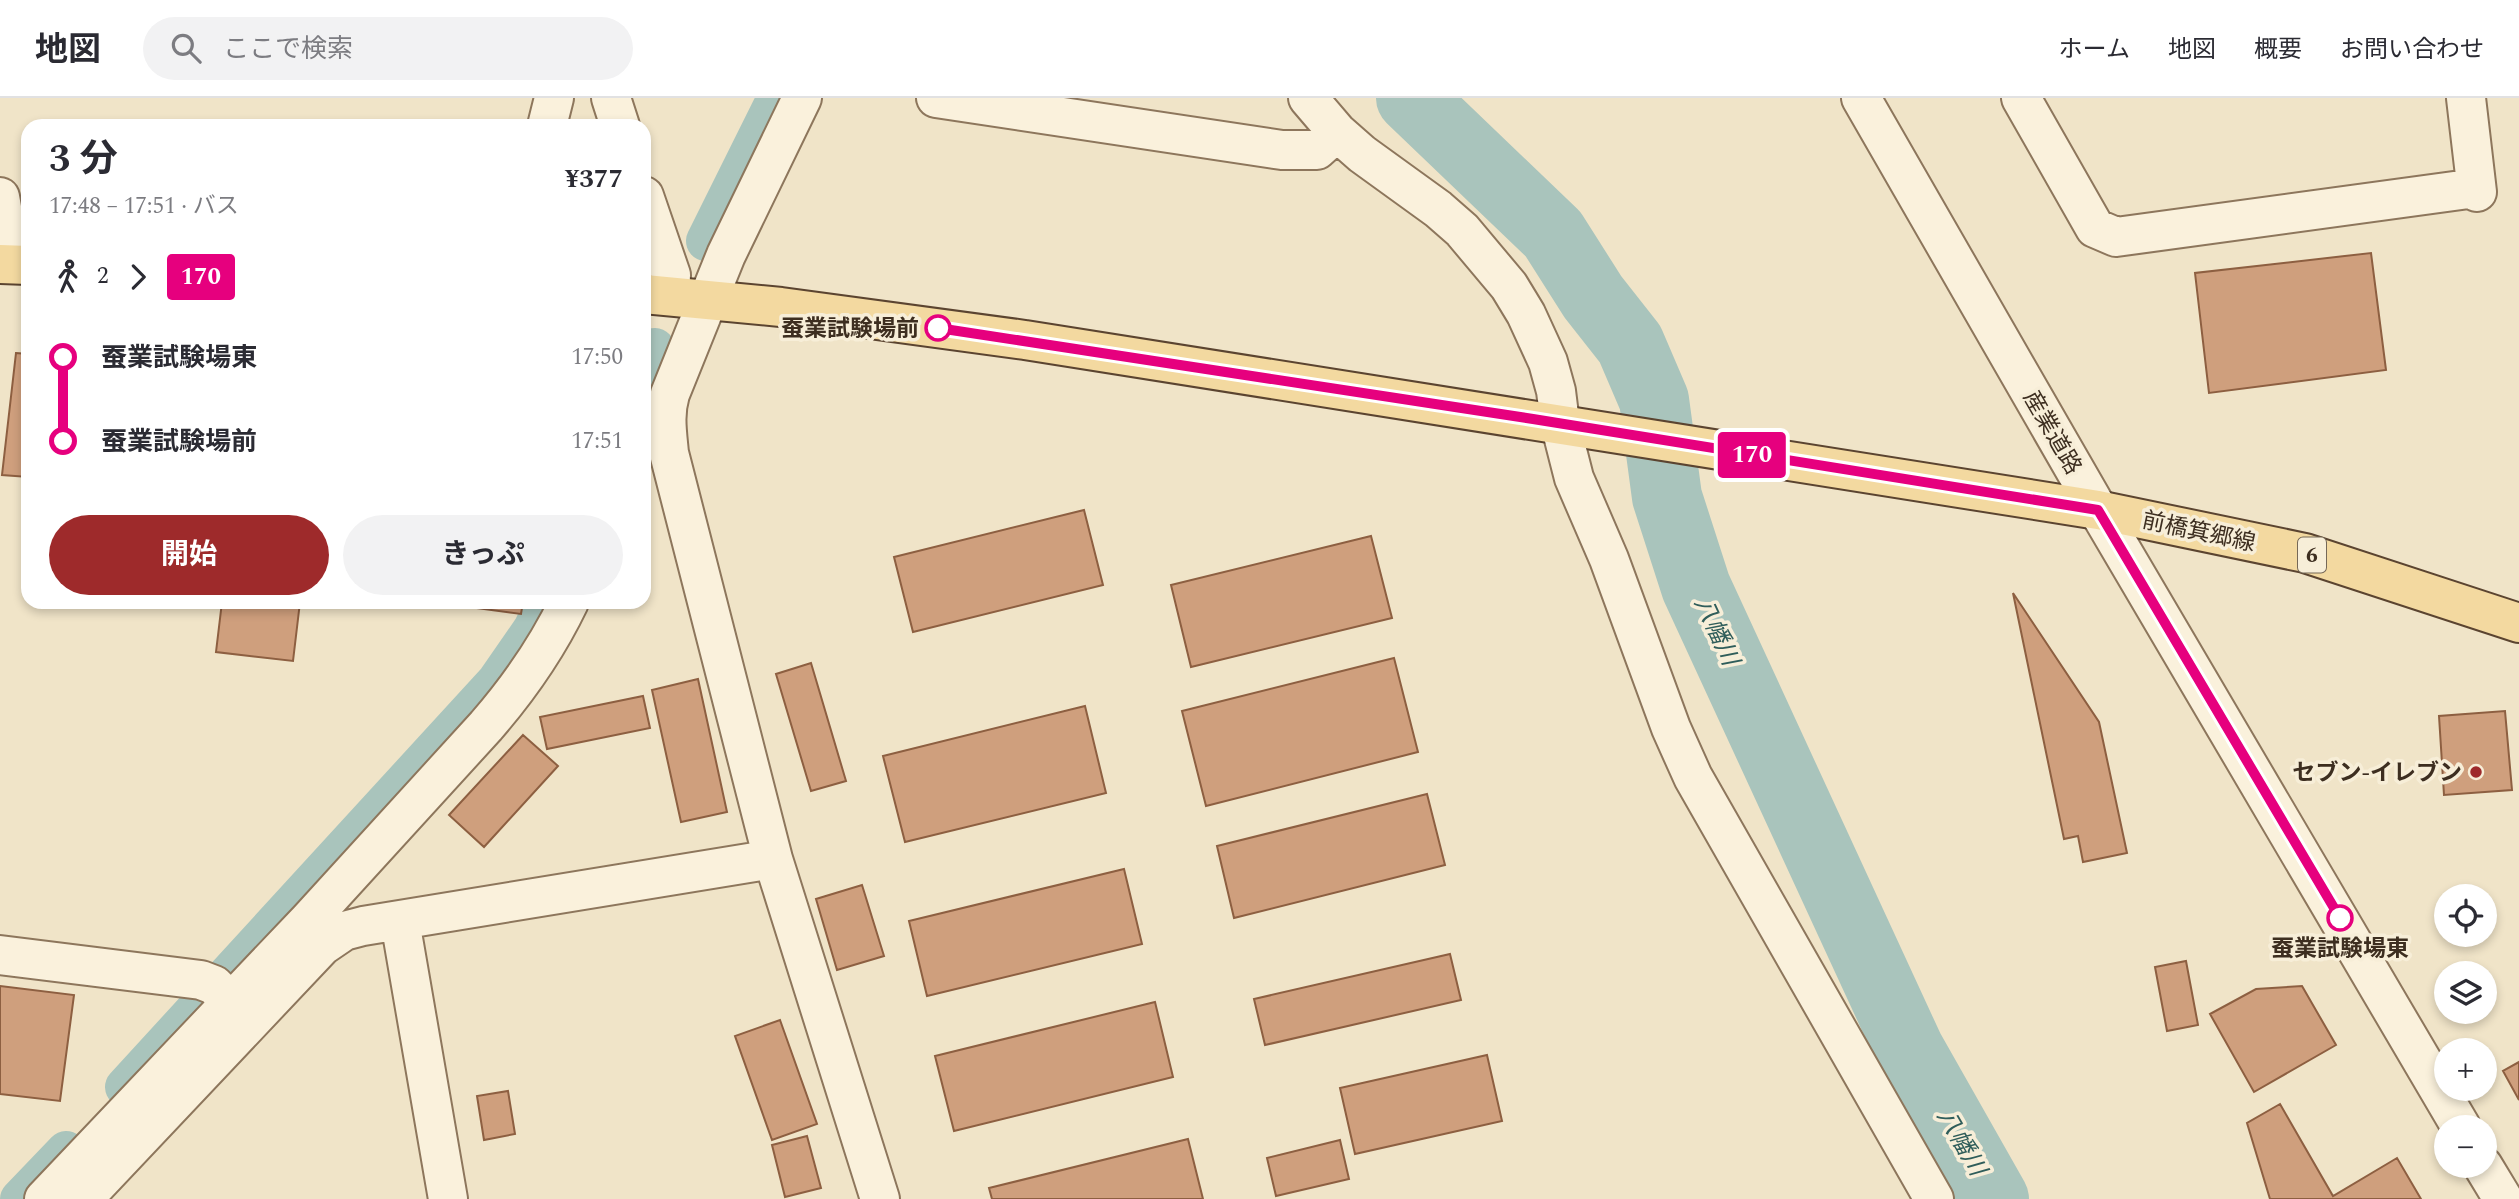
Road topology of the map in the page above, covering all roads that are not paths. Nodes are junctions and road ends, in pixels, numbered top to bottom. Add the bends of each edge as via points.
1 (554, 98) edge
2 (611, 98) edge
3 (802, 98) edge
4 (936, 98) edge
5 (1308, 98) edge
6 (1861, 98) edge
7 (2021, 98) edge
8 (2466, 98) edge
9 (549, 119) edge
10 (618, 119) edge
11 (1337, 132) junction
12 (0, 197) edge
13 (651, 216) edge
14 (11, 264) edge
15 (657, 295) edge
16 (710, 300) junction
17 (1570, 425) junction
18 (657, 457) edge
19 (2098, 510) junction
20 (565, 609) edge
21 (2519, 623) edge
22 (773, 859) junction
23 (400, 921) junction
24 (319, 930) junction
25 (0, 955) edge
26 (231, 1002) junction
27 (2454, 1115) edge
28 (2490, 1178) edge
29 (44, 1199) edge
30 (83, 1199) edge
31 (448, 1199) edge
32 (880, 1199) edge
33 (1934, 1199) edge
34 (2503, 1199) edge

1 - 9 street
2 - 10 street
3 - 16 street via 726,255
4 - 11 street via 1282,150 1317,150
5 - 11 street
6 - 19 street, 産業道路
7 - 8 street via 2095,228 2116,237 2476,190
11 - 17 street via 1462,230 1509,286 1548,362
12 - 14 street
13 - 15 street via 671,275
15 - 16 main road, 6
16 - 17 main road, 6 via 1016,338
16 - 18 street via 666,409
17 - 19 main road, 前橋箕郷線 / 6
17 - 33 street via 1574,478 1693,777
18 - 22 street
19 - 21 main road, 前橋箕郷線 / 6 via 2305,553
19 - 27 street, 産業道路
20 - 24 street via 515,693
22 - 23 street
22 - 32 street
23 - 24 street via 344,931
23 - 31 street
24 - 26 street
24 - 30 street
25 - 26 street via 201,980 214,985
26 - 29 street
28 - 34 street

